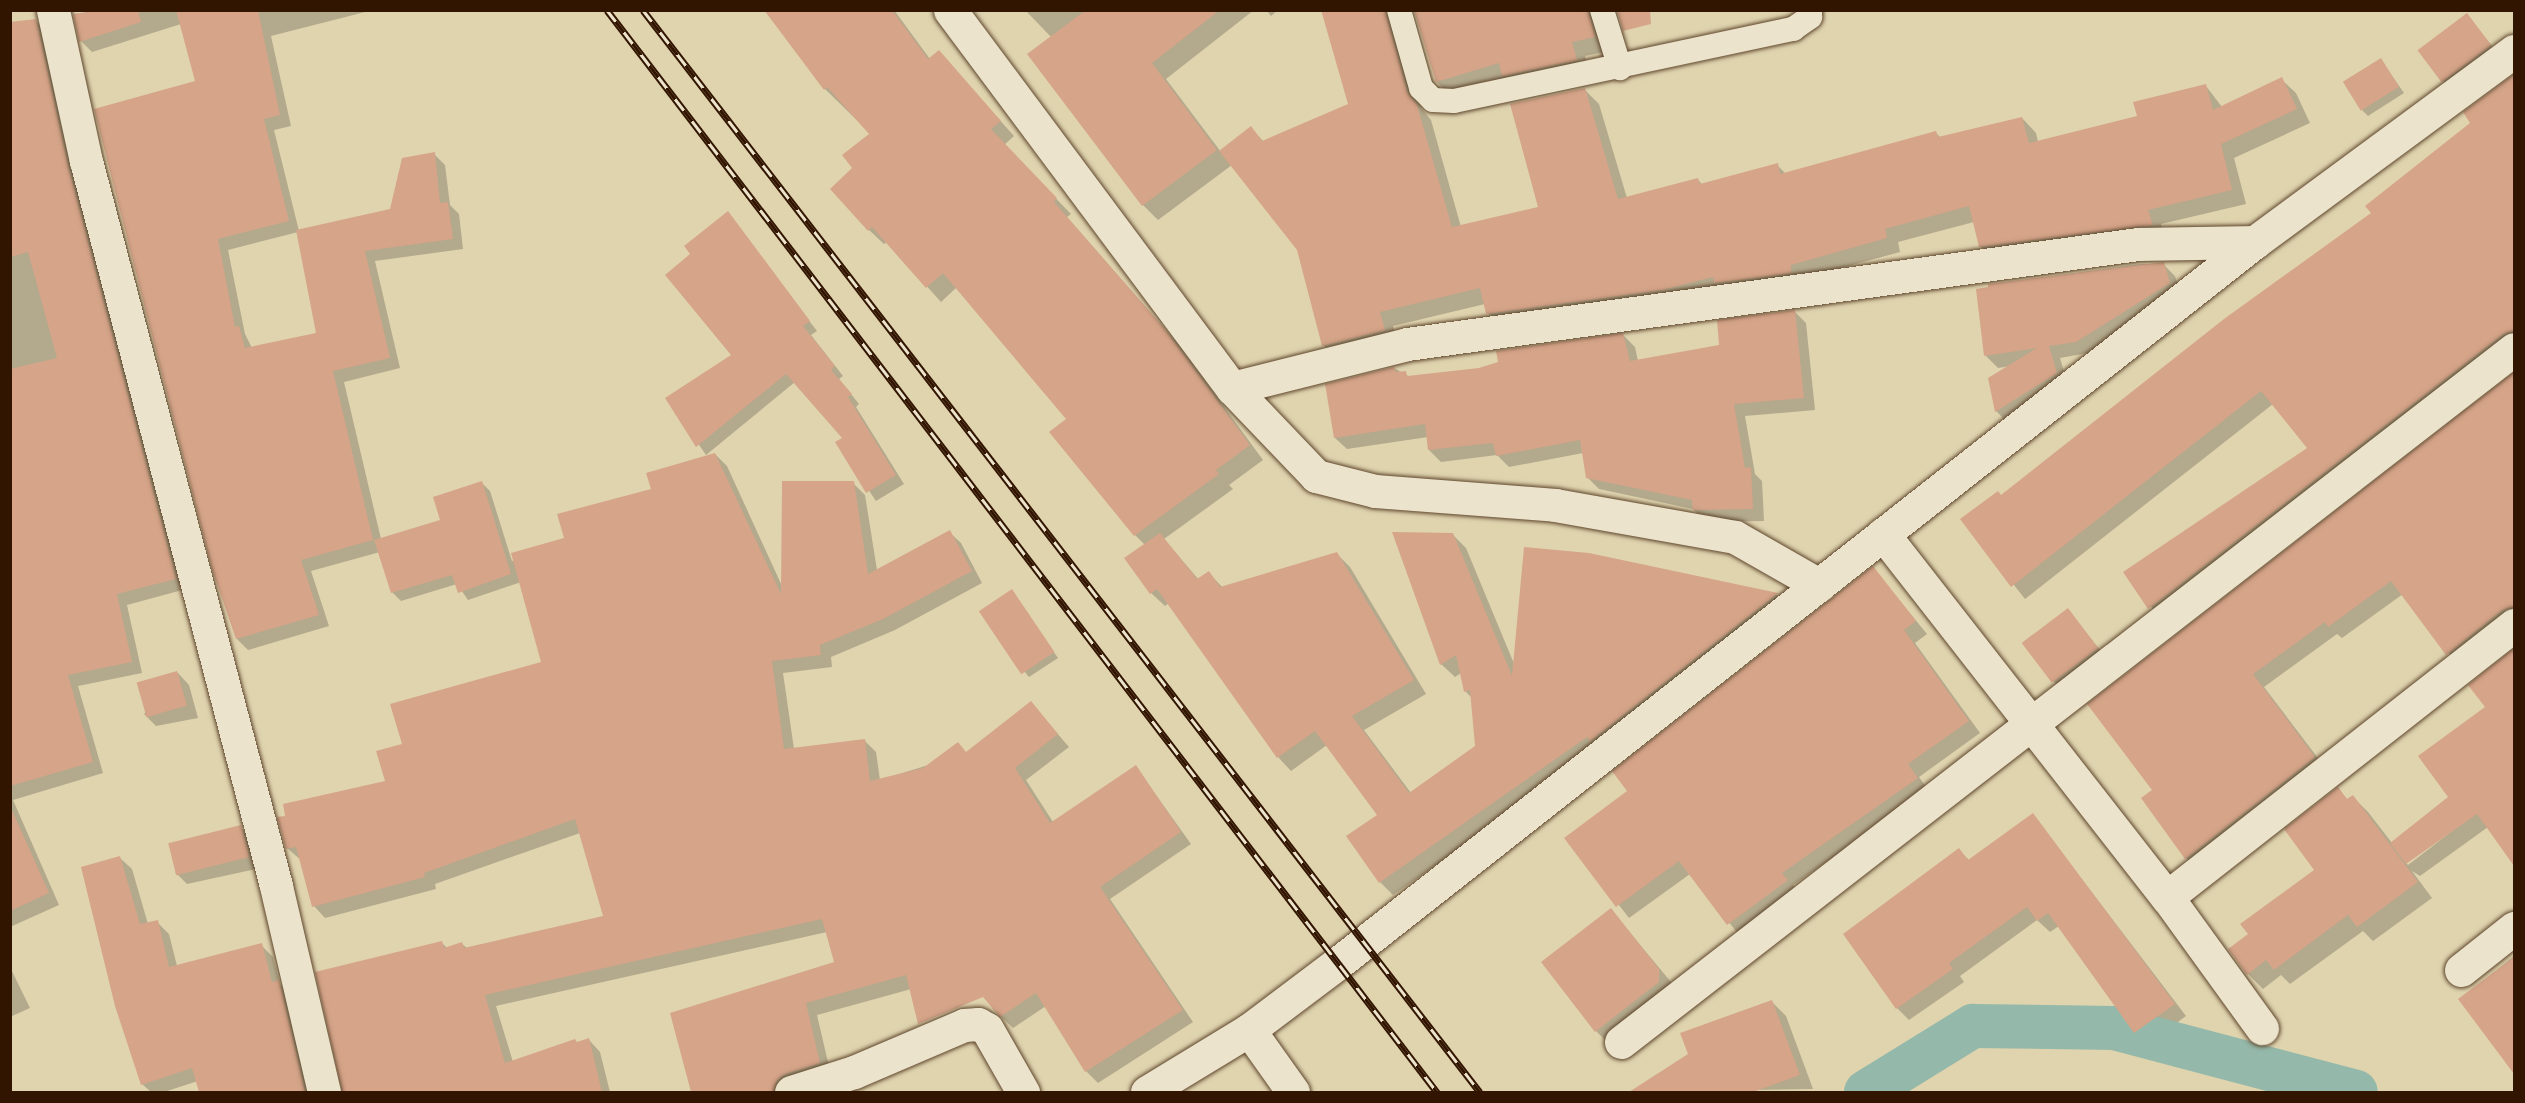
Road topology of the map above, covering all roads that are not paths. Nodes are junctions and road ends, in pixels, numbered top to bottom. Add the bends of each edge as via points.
1 (53, 10) edge
2 (950, 10) edge
3 (1399, 10) edge
4 (1602, 10) edge
5 (1810, 10) edge
6 (2514, 51) edge
7 (1620, 68) junction
8 (2255, 242) junction
9 (2514, 349) edge
10 (1232, 388) junction
11 (1883, 534) junction
12 (1819, 585) junction
13 (2514, 625) edge
14 (2030, 721) junction
15 (2167, 897) junction
16 (2514, 928) edge
17 (2461, 970) dead end
18 (2262, 1028) dead end
19 (1249, 1029) junction
20 (1621, 1042) dead end
21 (324, 1092) edge
22 (790, 1092) edge
23 (1023, 1092) edge
24 (1147, 1092) edge
25 (1293, 1092) edge

1 - 21 street via 86,161 276,886
2 - 10 street
3 - 7 lane via 1421,88 1433,100 1454,101
4 - 7 lane
5 - 7 lane via 1810,17 1793,29
6 - 8 street
8 - 10 street via 2138,244 1407,344
8 - 11 street
9 - 14 street
10 - 12 street via 1316,476 1374,491 1556,505 1735,537
11 - 12 street
11 - 14 street
12 - 19 street
13 - 15 street
14 - 15 street
14 - 20 street
15 - 18 street
16 - 17 street
19 - 24 street
19 - 25 street
22 - 23 street via 854,1072 964,1025 978,1024 987,1029

